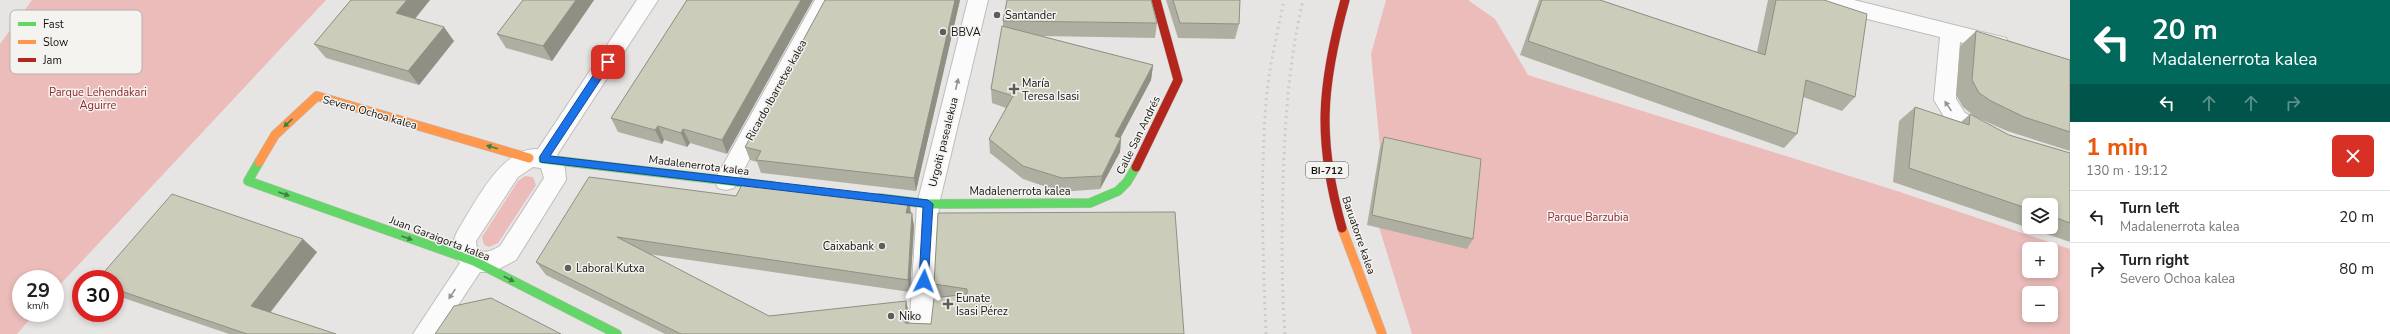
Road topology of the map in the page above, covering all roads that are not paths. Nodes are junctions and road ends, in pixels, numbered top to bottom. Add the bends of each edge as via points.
1 (648, 0) edge
2 (825, 0) edge
3 (978, 0) edge
4 (1156, 0) edge
5 (1345, 0) edge
6 (1823, 0) edge
7 (1950, 33) junction
8 (2016, 48) edge
9 (2002, 140) edge
10 (536, 159) junction
11 (248, 181) joint
12 (726, 181) junction
13 (780, 187) edge
14 (872, 198) edge
15 (1090, 203) joint
16 (928, 204) junction
17 (474, 262) junction
18 (425, 334) edge
19 (617, 334) edge
20 (921, 334) edge
21 (1382, 334) edge

1 - 10 street
2 - 12 street, Ricardo Ibarretxe kalea
16 -> 3 street, Urgoiti pasealekua
4 - 15 street, Calle San Andrés via 1178,80 1126,186 1110,198
5 - 21 street, Baruatorre kalea / BI-712 via 1332,40 1324,99 1325,160 1338,216
6 - 7 street
7 - 8 street
9 -> 7 street via 1980,132 1957,119 1945,100
10 -> 11 street, Severo Ochoa kalea via 317,96 275,135
10 - 12 street, Madalenerrota kalea
10 - 17 street via 521,161 510,170 465,239 465,253
10 - 17 street, Severo Ochoa kalea via 549,161 556,169 555,180 508,253 493,262
11 -> 17 street, Juan Garaigorta kalea
12 - 13 street, Madalenerrota kalea
14 - 16 street, Madalenerrota kalea
15 - 16 street, Madalenerrota kalea
16 - 20 street, Urgoiti pasealekua
17 -> 18 street
17 -> 19 street, Juan Garaigorta kalea

